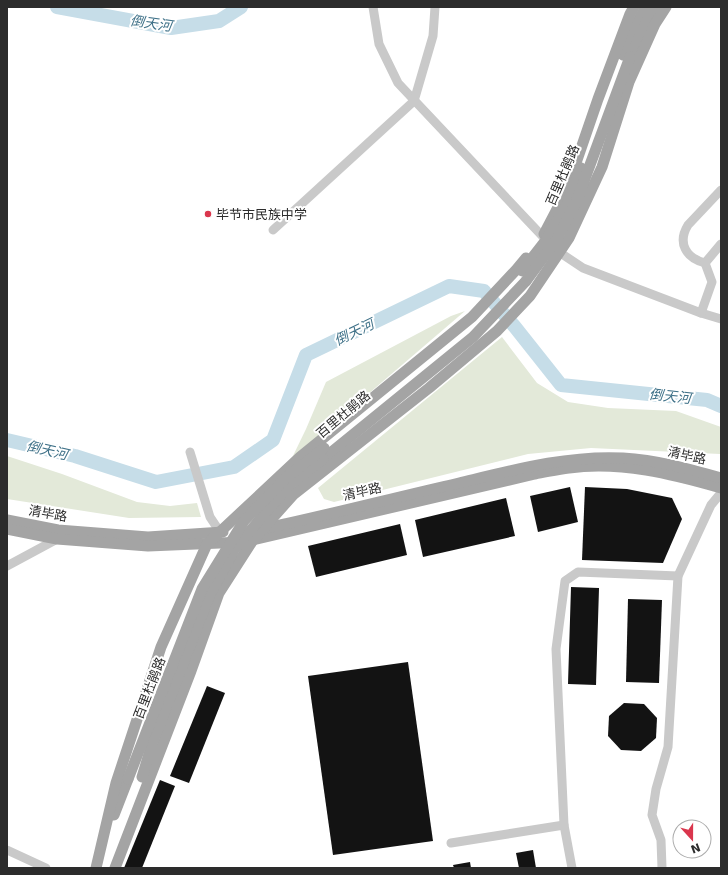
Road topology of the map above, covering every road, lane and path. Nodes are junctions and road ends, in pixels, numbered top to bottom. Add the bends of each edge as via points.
1 (373, 7) edge
2 (435, 7) edge
3 (634, 7) edge
4 (646, 7) edge
5 (657, 7) edge
6 (666, 7) edge
7 (626, 56) junction
8 (414, 101) junction
9 (721, 190) edge
10 (273, 230) dead end
11 (544, 238) junction
12 (721, 244) edge
13 (559, 252) junction
14 (705, 263) junction
15 (701, 313) junction
16 (721, 319) edge
17 (190, 452) dead end
18 (721, 478) edge
19 (721, 488) edge
20 (721, 493) edge
21 (7, 520) edge
22 (264, 528) junction
23 (7, 529) edge
24 (69, 531) junction
25 (220, 532) junction
26 (57, 540) junction
27 (253, 540) junction
28 (207, 544) junction
29 (7, 566) edge
30 (678, 576) junction
31 (564, 825) junction
32 (451, 844) dead end
33 (7, 850) edge
34 (46, 868) edge
35 (96, 868) edge
36 (115, 868) edge
37 (572, 868) edge
38 (662, 868) edge

1 - 8 street via 379,44 398,83
2 - 8 street via 433,36
3 - 11 main road via 598,99 566,192
4 - 7 main road, 百里杜鹃路 via 632,33
5 - 7 main road, 百里杜鹃路
6 - 13 main road via 655,24 629,82 602,167 569,238
7 - 11 main road, 百里杜鹃路, bridge via 567,204
7 - 36 main road, 百里杜鹃路, bridge via 577,200 557,239 526,281 474,337 288,486 234,550 210,594 153,741
8 - 10 street
8 - 11 street
9 - 14 street via 688,225 683,236 685,249 690,256
11 - 13 street
11 - 25 main road via 472,317 300,457
11 - 35 main road, 百里杜鹃路, bridge via 522,271 470,327 287,477 244,521 202,589 112,819
12 - 14 street
13 - 15 street via 583,268
13 - 22 main road via 528,298 497,331 429,388 293,494
14 - 15 street via 712,282
15 - 16 street
17 - 25 street via 210,517
18 - 22 main road, 清毕路 via 648,461 624,458 583,459 506,472
19 - 27 main road via 675,476 620,467 570,468
20 - 30 street via 711,506
21 - 24 main road, 清毕路
22 - 25 main road, 清毕路 via 243,533
22 - 27 main road
23 - 26 main road
24 - 25 main road, 清毕路 via 148,537
24 - 26 street
25 - 28 main road
26 - 28 main road via 148,546
26 - 29 street
27 - 28 main road
27 - 36 main road via 219,592
28 - 35 main road via 161,646 116,783
30 - 31 street via 578,572 565,581 556,649
30 - 38 street via 668,747 656,789 652,815 661,840
31 - 32 street
31 - 37 street
33 - 34 street

